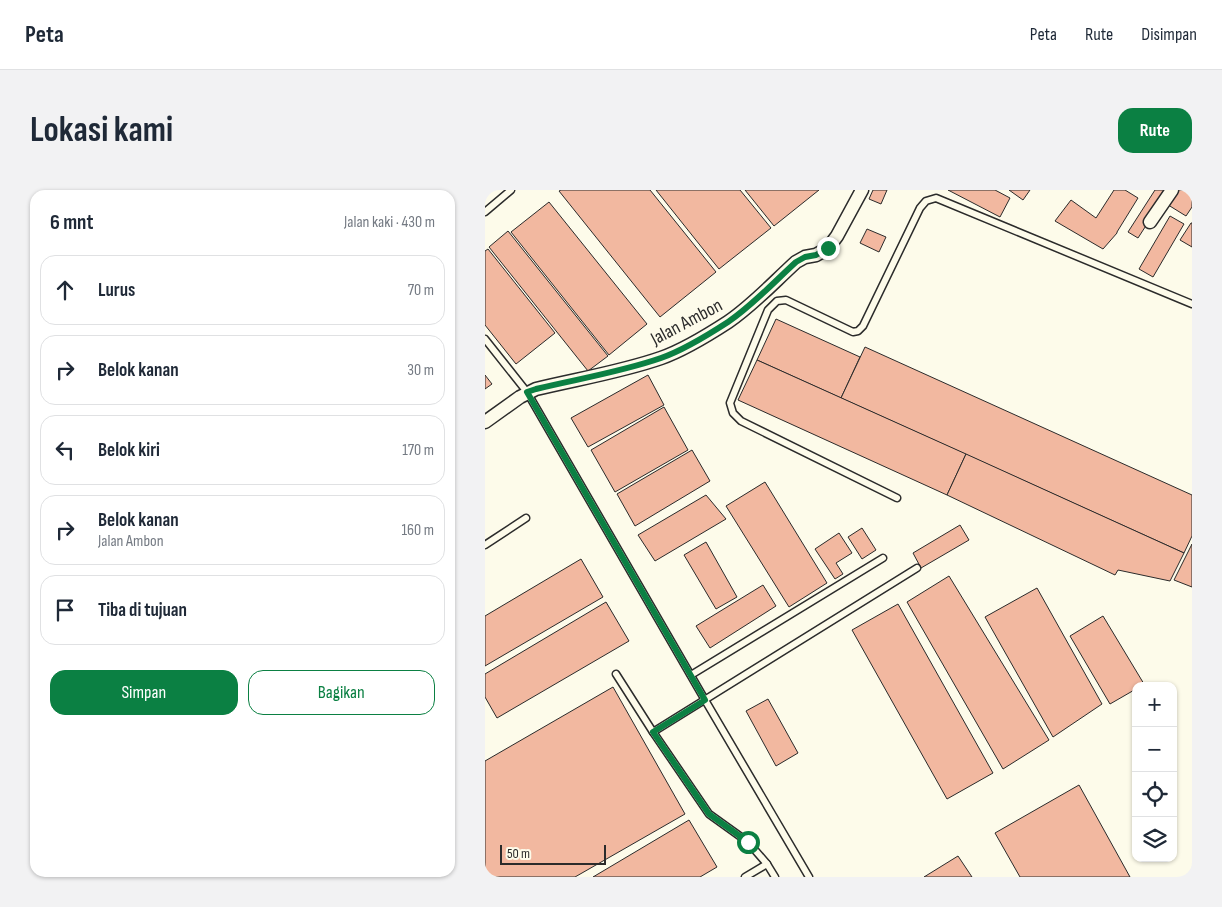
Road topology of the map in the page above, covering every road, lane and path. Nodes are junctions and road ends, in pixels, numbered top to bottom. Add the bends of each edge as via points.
1 (511, 190) edge
2 (862, 190) edge
3 (1171, 190) edge
4 (485, 212) edge
5 (1150, 222) dead end
6 (1192, 304) edge
7 (485, 339) edge
8 (527, 392) junction
9 (485, 422) edge
10 (897, 498) dead end
11 (526, 518) dead end
12 (485, 545) edge
13 (883, 558) dead end
14 (917, 568) dead end
15 (616, 674) dead end
16 (691, 675) junction
17 (705, 700) junction
18 (653, 732) junction
19 (767, 864) junction
20 (745, 877) edge
21 (775, 877) edge
22 (809, 877) edge

1 - 4 lane
2 - 8 street, Jalan Ambon via 828,248 796,262 748,307 696,342 634,366
3 - 5 street
6 - 10 lane via 936,198 926,201 863,326 853,332 786,300 777,301 768,310 730,403 733,413 741,421
7 - 8 lane
8 - 9 street, Jalan Ambon
8 - 16 lane
11 - 12 lane
13 - 16 lane
14 - 17 lane
15 - 18 lane
16 - 17 lane
17 - 18 lane
17 - 22 lane
18 - 19 lane via 709,814 748,842
19 - 20 lane
19 - 21 lane

